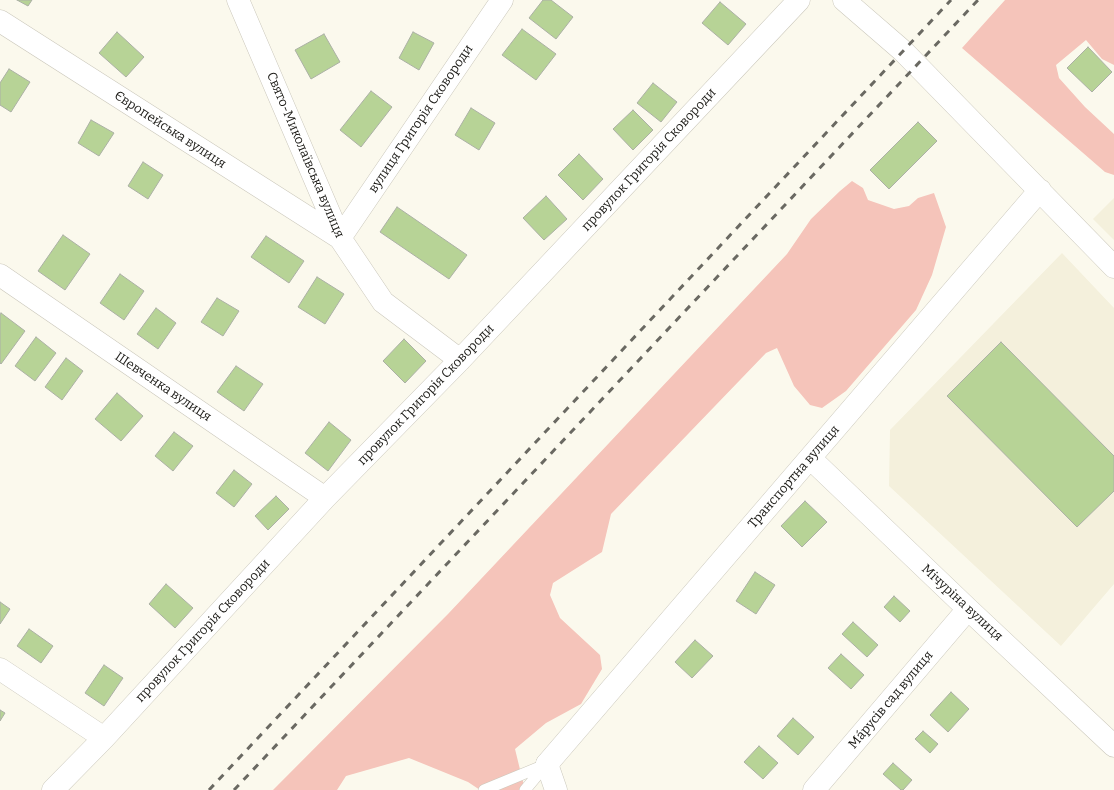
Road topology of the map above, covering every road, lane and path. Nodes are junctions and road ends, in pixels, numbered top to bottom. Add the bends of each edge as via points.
1 (238, 0) edge
2 (502, 0) edge
3 (799, 0) edge
4 (844, 0) edge
5 (0, 21) edge
6 (1040, 190) junction
7 (340, 238) junction
8 (1114, 267) edge
9 (0, 276) edge
10 (460, 360) junction
11 (810, 458) junction
12 (325, 498) junction
13 (968, 609) junction
14 (0, 669) edge
15 (104, 738) junction
16 (1114, 746) edge
17 (547, 764) junction
18 (53, 790) edge
19 (484, 790) edge
20 (525, 790) edge
21 (556, 790) edge
22 (814, 790) edge

1 - 7 street, Свято-Миколаївська вулиця
2 - 7 street, вулиця Григорія Сковороди
3 - 10 street, провулок Григорія Сковороди
4 - 6 street via 903,51
5 - 7 street, Європейська вулиця
6 - 8 street
6 - 11 street, Транспортна вулиця
7 - 10 street, Свято-Миколаївська вулиця via 383,302
9 - 12 street, Шевченка вулиця
10 - 12 street, провулок Григорія Сковороди
11 - 13 street, Мічуріна вулиця
11 - 17 street, Транспортна вулиця
12 - 15 street, провулок Григорія Сковороди
13 - 16 street, Мічуріна вулиця
13 - 22 street, Мáрусів сад вулиця
14 - 15 street
15 - 18 street, провулок Григорія Сковороди
17 - 19 lane
17 - 20 lane
17 - 21 street

